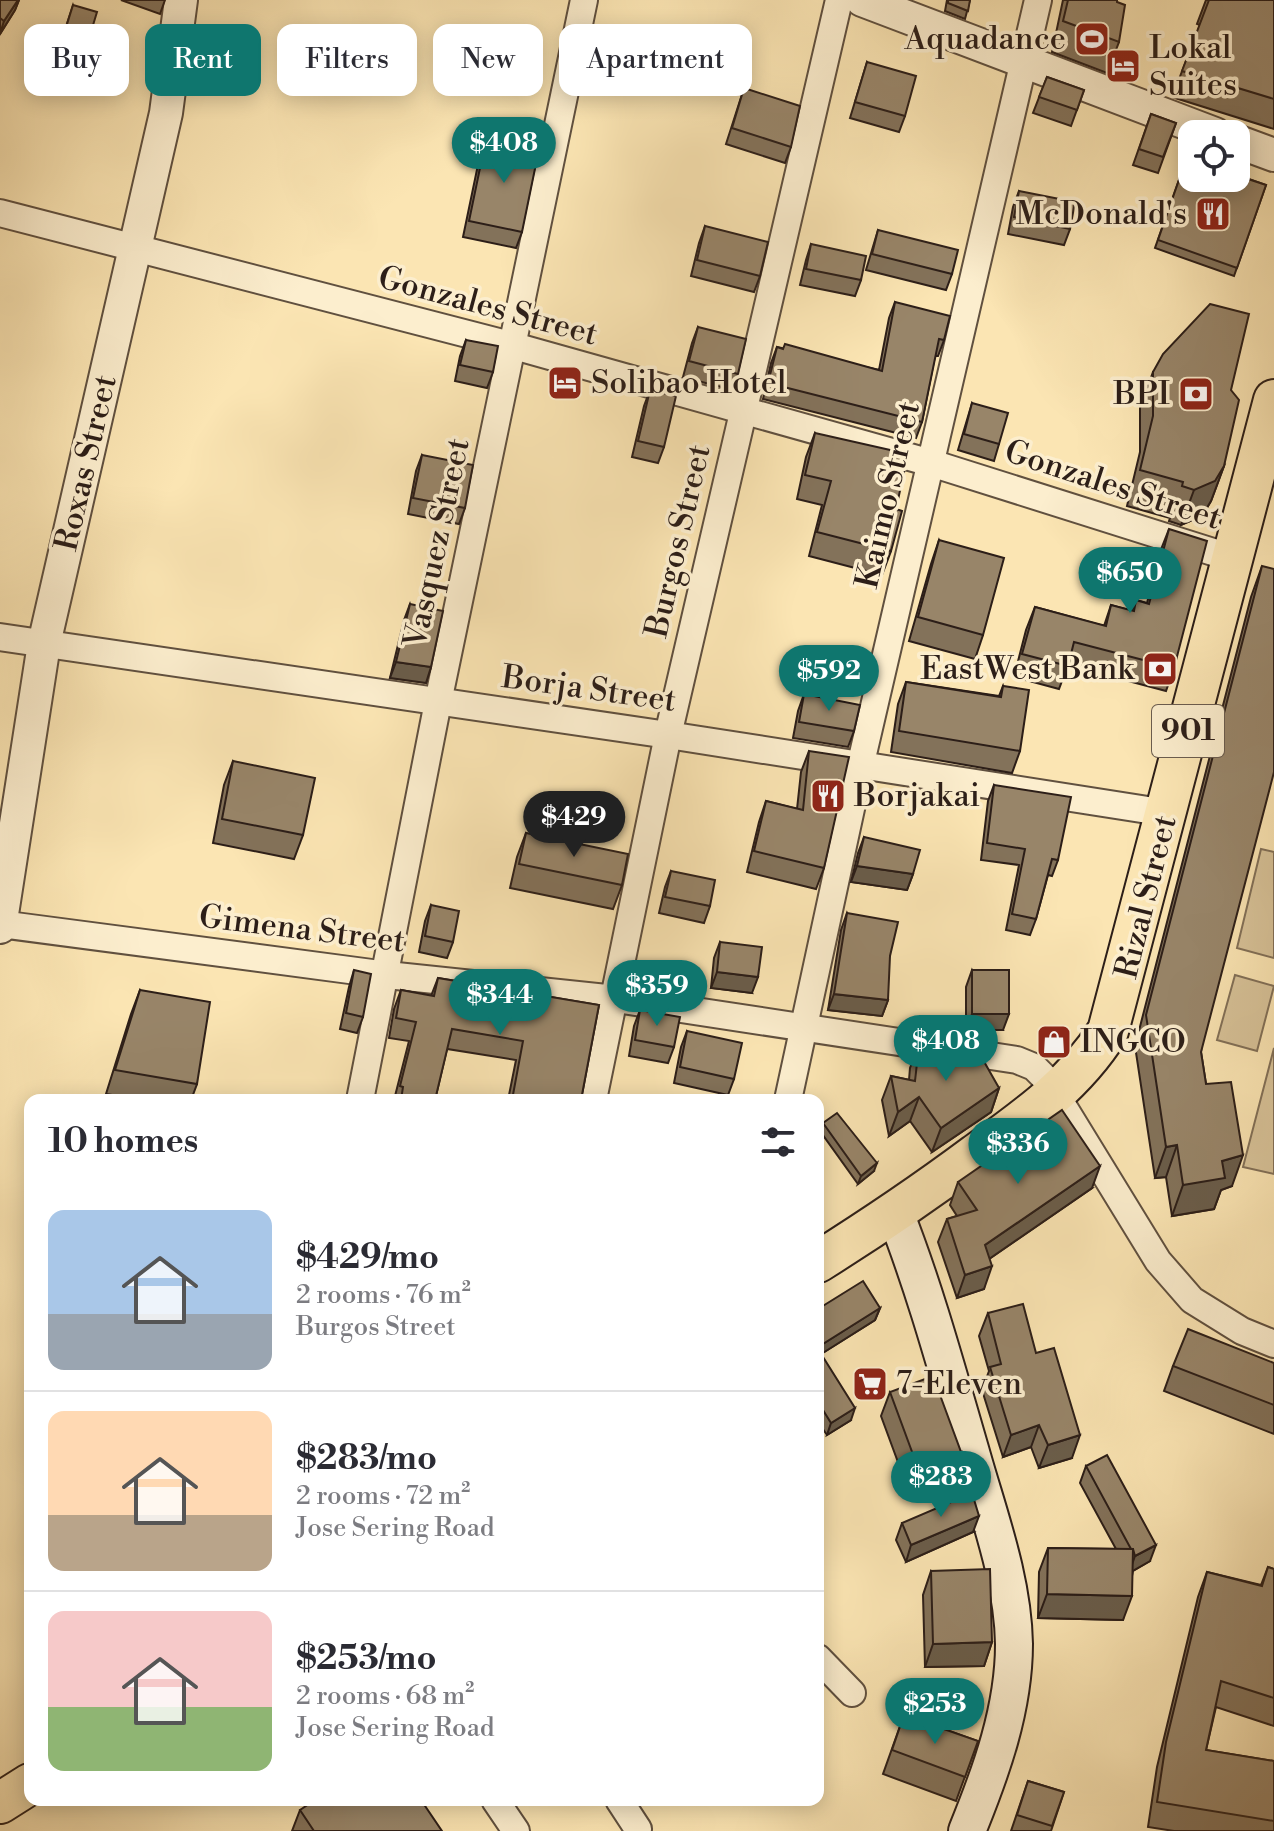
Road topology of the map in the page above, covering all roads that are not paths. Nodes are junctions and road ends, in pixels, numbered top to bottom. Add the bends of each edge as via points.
1 (181, 0) edge
2 (584, 0) edge
3 (839, 0) edge
4 (862, 0) edge
5 (1038, 0) edge
6 (1025, 61) junction
7 (1179, 120) edge
8 (1250, 146) edge
9 (1274, 155) edge
10 (0, 213) edge
11 (135, 249) junction
12 (514, 346) junction
13 (1274, 400) edge
14 (743, 412) junction
15 (931, 463) junction
16 (1232, 558) junction
17 (0, 637) edge
18 (44, 644) junction
19 (438, 702) junction
20 (668, 735) junction
21 (860, 767) junction
22 (1167, 813) junction
23 (0, 925) edge
24 (387, 975) junction
25 (616, 999) junction
26 (801, 1029) junction
27 (361, 1094) edge
28 (594, 1094) edge
29 (789, 1094) edge
30 (1056, 1094) junction
31 (895, 1213) junction
32 (824, 1258) edge
33 (1274, 1344) edge
34 (824, 1664) edge
35 (852, 1693) dead end
36 (24, 1788) edge
37 (0, 1803) edge
38 (499, 1806) edge
39 (623, 1806) edge
40 (638, 1829) dead end
41 (516, 1831) edge
42 (967, 1831) edge

1 - 11 street, Roxas Street via 166,113
2 - 12 street, Vasquez Street
3 - 14 street, Burgos Street
4 - 6 street
5 - 6 street, Kaimo Street
6 - 7 street
6 - 15 street, Kaimo Street
8 - 9 street
10 - 11 street, Gonzales Street
11 - 12 street, Gonzales Street
11 - 18 street, Roxas Street
12 - 14 street, Gonzales Street
12 - 19 street, Vasquez Street
13 - 16 main road, Rizal Street / 901
14 - 15 street, Gonzales Street
14 - 20 street, Burgos Street
15 - 16 street, Gonzales Street
15 - 21 street, Kaimo Street
16 - 22 main road, Rizal Street / 901
17 - 18 street, Borja Street
18 - 19 street, Borja Street
18 - 23 street, Roxas Street
19 - 20 street, Borja Street
19 - 24 street, Vasquez Street
20 - 21 street, Borja Street
20 - 25 street, Burgos Street
21 - 22 street, Borja Street
21 - 26 street, Kaimo Street
22 - 30 main road, Rizal Street / 901 via 1116,1014 1096,1052
23 - 24 street, Gimena Street
24 - 25 street, Gimena Street
24 - 27 street, Vasquez Street
25 - 26 street, Gimena Street
25 - 28 street, Burgos Street
26 - 29 street, Kaimo Street
26 - 30 street, Gimena Street via 1017,1060 1034,1067
30 - 31 main road, Rizal Street / 901
30 - 33 street, Gimena Street via 1158,1261 1192,1300
31 - 32 main road, Rizal Street / 901
31 - 42 main road via 918,1273 1003,1565 1014,1643 999,1744
34 - 35 street
36 - 37 main road
38 - 41 street
39 - 40 street

